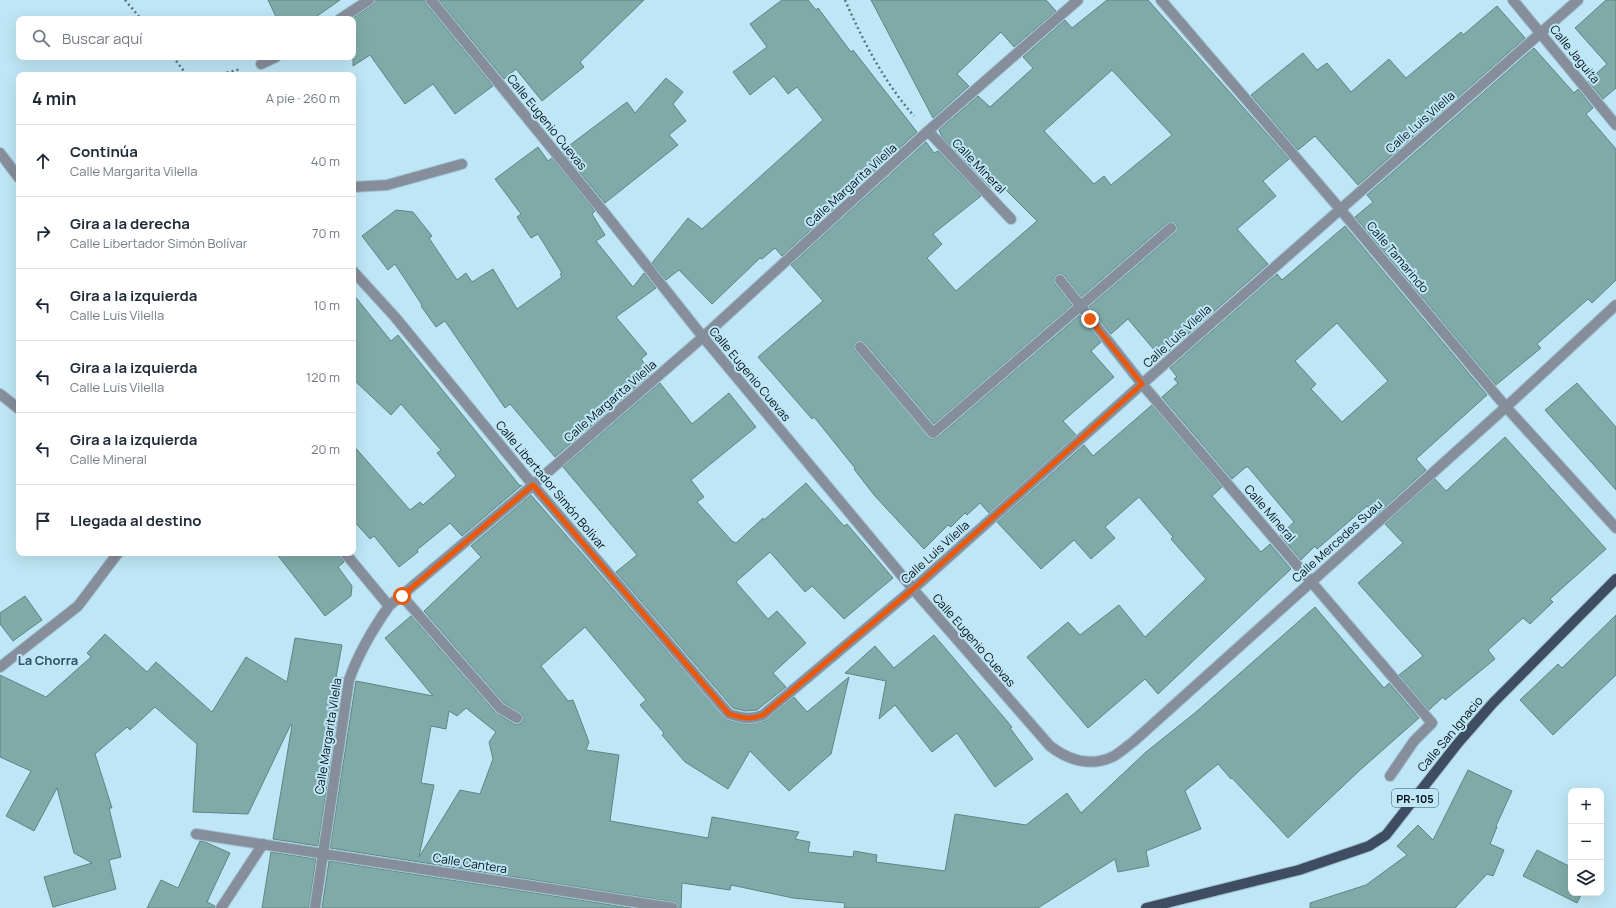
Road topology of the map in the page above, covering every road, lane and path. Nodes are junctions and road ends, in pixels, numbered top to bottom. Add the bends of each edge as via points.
1 (125, 0) edge
2 (369, 0) edge
3 (431, 0) edge
4 (845, 0) edge
5 (1078, 0) edge
6 (1161, 0) edge
7 (1513, 0) edge
8 (1578, 0) edge
9 (138, 16) edge
10 (345, 16) edge
11 (1541, 33) junction
12 (175, 60) edge
13 (270, 60) edge
14 (261, 64) joint
15 (185, 72) edge
16 (229, 72) edge
17 (1616, 125) edge
18 (928, 131) junction
19 (0, 152) edge
20 (462, 164) dead end
21 (16, 174) edge
22 (356, 187) edge
23 (1340, 208) junction
24 (1011, 219) dead end
25 (1171, 228) dead end
26 (356, 274) edge
27 (1060, 280) dead end
28 (1616, 304) edge
29 (1080, 306) junction
30 (703, 337) junction
31 (860, 347) dead end
32 (1142, 384) junction
33 (0, 394) edge
34 (16, 407) edge
35 (1506, 407) junction
36 (533, 485) junction
37 (1616, 528) edge
38 (116, 556) edge
39 (347, 556) edge
40 (1616, 578) edge
41 (1312, 582) junction
42 (913, 589) junction
43 (402, 596) junction
44 (389, 606) junction
45 (0, 667) edge
46 (729, 714) joint
47 (517, 718) dead end
48 (1061, 754) joint
49 (1390, 776) dead end
50 (196, 834) dead end
51 (263, 844) junction
52 (323, 854) junction
53 (221, 908) edge
54 (315, 908) edge
55 (673, 908) edge
56 (1146, 908) edge

1 - 9 path
2 - 10 street
3 - 30 street, Calle Eugenio Cuevas
4 - 18 path via 886,79
5 - 18 street, Calle Margarita Vilella
6 - 23 street, Calle Tamarindo
7 - 11 street, Calle Jaguita
8 - 11 street, Calle Luis Vilella
11 - 17 street, Calle Jaguita
11 - 23 street, Calle Luis Vilella
12 - 15 path
13 - 14 street
14 - 16 path
18 - 24 street, Calle Mineral
18 - 30 street, Calle Margarita Vilella
19 - 21 street
20 - 22 street via 387,185
23 - 32 street, Calle Luis Vilella
23 - 35 street, Calle Tamarindo
25 - 29 street
26 - 36 street, Calle Libertador Simón Bolívar via 395,317
27 - 29 street, Calle Mineral
28 - 35 street, Calle Mercedes Suau
29 - 31 street via 933,433
29 - 32 street, Calle Mineral
30 - 36 street, Calle Margarita Vilella
30 - 42 street, Calle Eugenio Cuevas
32 - 41 street, Calle Mineral
32 - 42 street, Calle Luis Vilella
33 - 34 street
35 - 37 street, Calle Tamarindo
35 - 41 street, Calle Mercedes Suau
36 - 43 street, Calle Margarita Vilella
36 - 46 street, Calle Libertador Simón Bolívar
38 - 45 street via 78,606
39 - 44 street
40 - 56 main road, Calle San Ignacio / PR-105 via 1488,709 1386,835 1369,846 1300,870
41 - 48 street, Calle Mercedes Suau via 1113,756 1088,762 1073,760
41 - 49 street, Calle Mineral via 1432,722 1414,741
42 - 46 street, Calle Luis Vilella via 763,715 744,719
42 - 48 street, Calle Eugenio Cuevas via 1050,746
43 - 44 street, Calle Margarita Vilella
43 - 47 street via 500,708
44 - 52 street, Calle Margarita Vilella via 364,644 349,680
50 - 51 street, Calle Cantera
51 - 52 street, Calle Cantera
51 - 53 street
52 - 54 street, Calle Margarita Vilella
52 - 55 street, Calle Cantera

